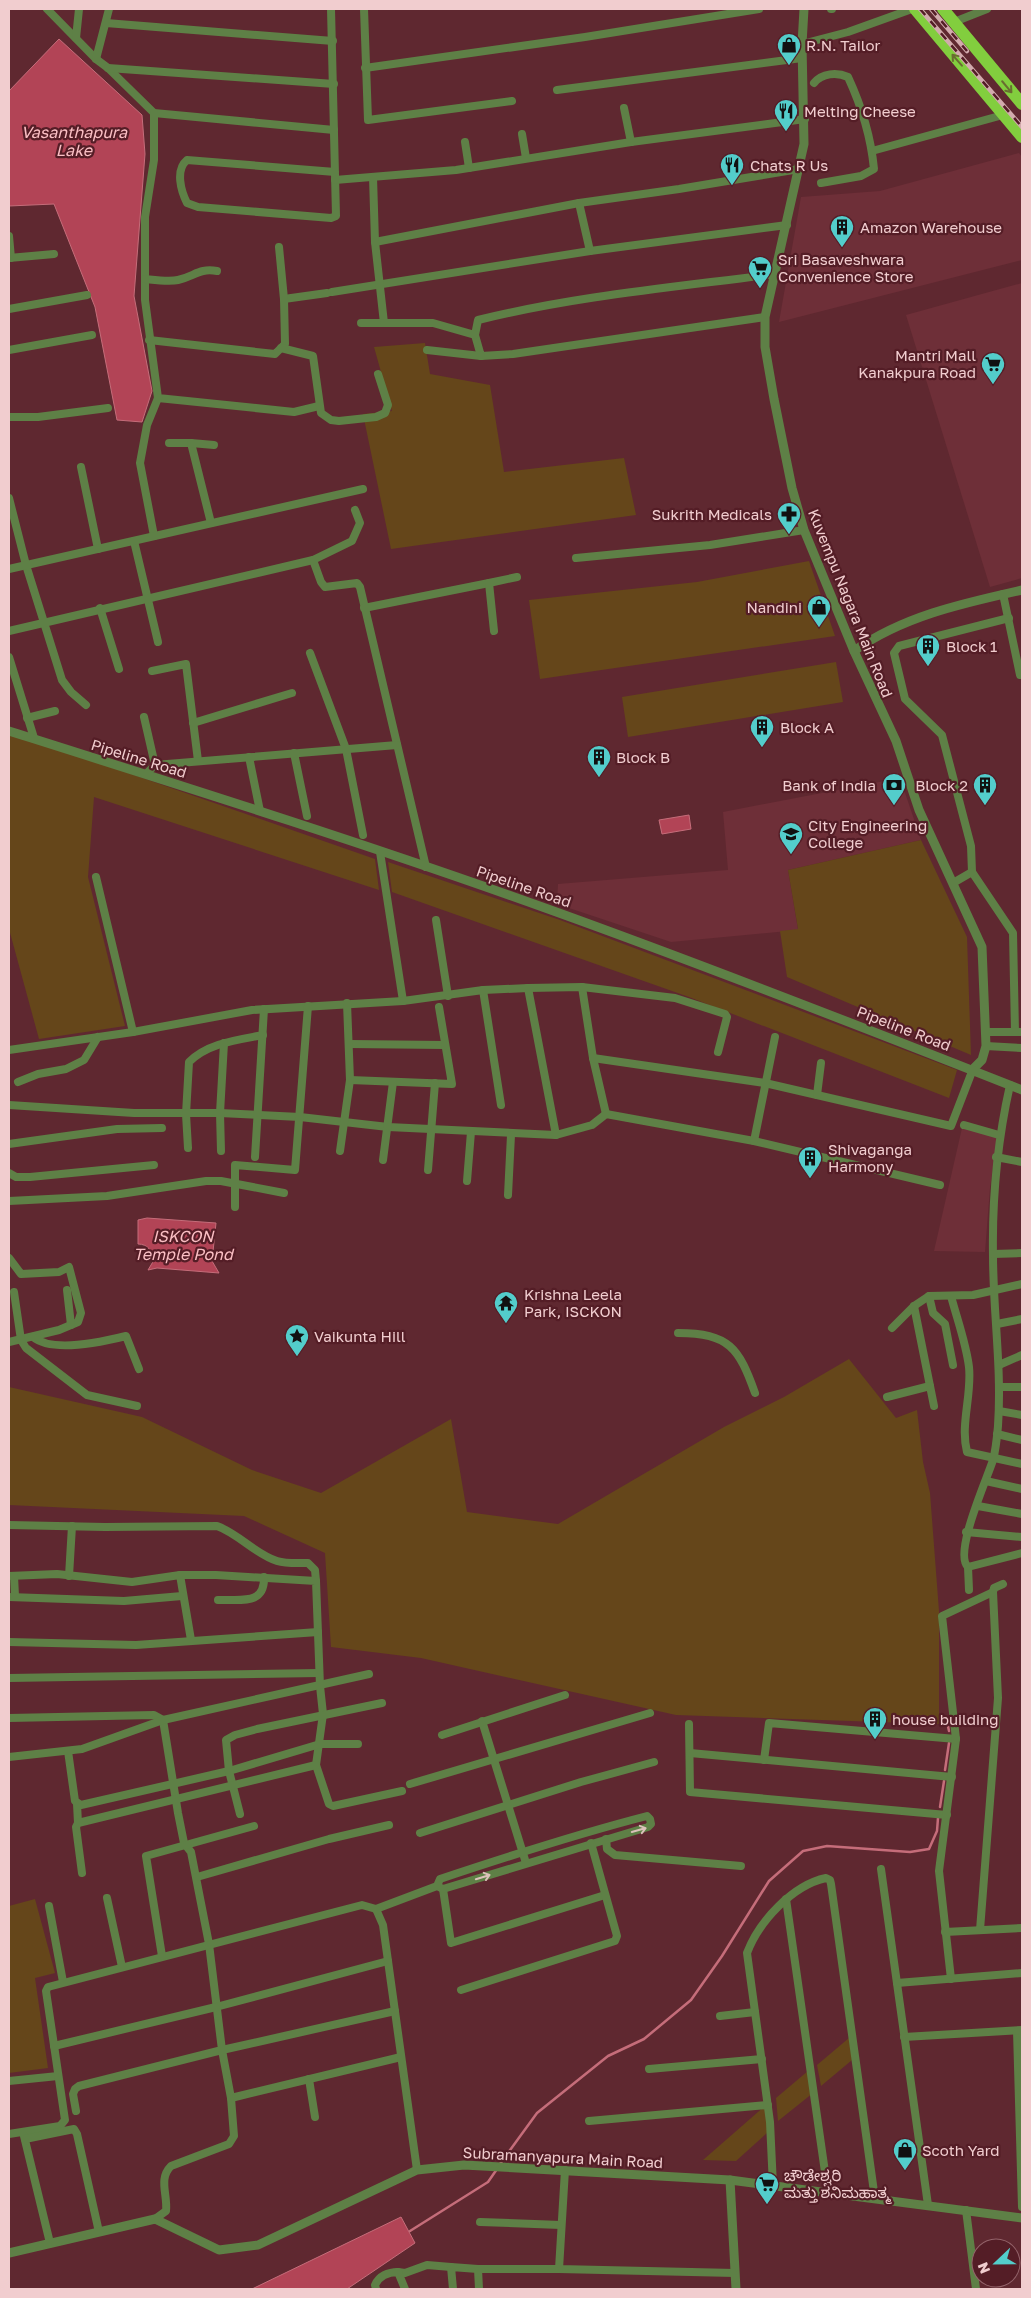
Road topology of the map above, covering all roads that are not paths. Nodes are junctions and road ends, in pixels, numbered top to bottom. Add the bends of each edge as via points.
1 (47, 9) edge
2 (79, 9) edge
3 (110, 9) edge
4 (331, 9) edge
5 (364, 9) edge
6 (759, 9) edge
7 (804, 9) edge
8 (913, 9) edge
9 (943, 9) edge
10 (987, 9) edge
11 (954, 22) junction
12 (106, 23) junction
13 (76, 38) junction
14 (332, 41) junction
15 (802, 44) junction
16 (802, 58) junction
17 (96, 59) junction
18 (988, 63) junction
19 (108, 68) junction
20 (365, 68) junction
21 (972, 78) junction
22 (814, 83) dead end
23 (334, 84) junction
24 (557, 90) dead end
25 (512, 100) dead end
26 (1022, 104) edge
27 (624, 108) dead end
28 (154, 113) junction
29 (1004, 115) junction
30 (805, 119) junction
31 (334, 130) junction
32 (522, 134) dead end
33 (1022, 138) edge
34 (465, 142) dead end
35 (630, 142) junction
36 (872, 151) junction
37 (526, 158) junction
38 (469, 168) junction
39 (799, 169) junction
40 (335, 176) junction
41 (373, 177) junction
42 (821, 183) dead end
43 (579, 203) junction
44 (787, 225) junction
45 (9, 236) edge
46 (375, 242) junction
47 (279, 247) dead end
48 (590, 251) junction
49 (54, 254) dead end
50 (10, 258) edge
51 (217, 271) dead end
52 (775, 274) junction
53 (146, 279) junction
54 (379, 284) junction
55 (87, 295) dead end
56 (284, 299) junction
57 (9, 309) edge
58 (765, 317) junction
59 (361, 323) dead end
60 (384, 323) junction
61 (92, 335) dead end
62 (476, 335) junction
63 (149, 340) junction
64 (281, 348) junction
65 (9, 350) edge
66 (427, 350) dead end
67 (481, 356) junction
68 (378, 374) dead end
69 (158, 398) junction
70 (319, 406) junction
71 (108, 408) dead end
72 (9, 417) edge
73 (169, 443) dead end
74 (190, 443) junction
75 (214, 445) dead end
76 (81, 467) dead end
77 (363, 489) dead end
78 (9, 498) edge
79 (355, 510) dead end
80 (211, 523) junction
81 (804, 530) junction
82 (154, 536) junction
83 (134, 541) junction
84 (98, 549) junction
85 (576, 558) dead end
86 (313, 560) junction
87 (26, 565) junction
88 (9, 569) edge
89 (517, 577) dead end
90 (489, 583) junction
91 (1022, 590) edge
92 (1003, 594) junction
93 (146, 597) junction
94 (100, 608) junction
95 (364, 608) junction
96 (1009, 618) junction
97 (44, 622) junction
98 (9, 631) edge
99 (494, 631) dead end
100 (158, 642) dead end
101 (854, 651) junction
102 (310, 653) dead end
103 (9, 656) edge
104 (120, 669) dead end
105 (152, 671) dead end
106 (1020, 675) dead end
107 (292, 693) dead end
108 (86, 705) dead end
109 (55, 711) dead end
110 (144, 717) dead end
111 (27, 718) junction
112 (193, 723) junction
113 (9, 731) edge
114 (34, 738) junction
115 (397, 745) junction
116 (346, 748) junction
117 (294, 754) junction
118 (249, 757) junction
119 (198, 761) junction
120 (155, 765) junction
121 (146, 774) junction
122 (260, 811) junction
123 (307, 816) dead end
124 (364, 835) dead end
125 (380, 852) junction
126 (426, 867) junction
127 (972, 872) junction
128 (96, 877) dead end
129 (953, 883) junction
130 (436, 920) dead end
131 (582, 987) junction
132 (528, 988) junction
133 (482, 990) junction
134 (448, 996) junction
135 (403, 1001) junction
136 (347, 1003) junction
137 (308, 1006) junction
138 (438, 1007) dead end
139 (264, 1009) junction
140 (133, 1032) junction
141 (986, 1032) junction
142 (1019, 1032) edge
143 (263, 1035) junction
144 (98, 1037) junction
145 (774, 1037) dead end
146 (224, 1043) junction
147 (349, 1044) junction
148 (445, 1046) junction
149 (986, 1046) junction
150 (1022, 1048) edge
151 (9, 1050) edge
152 (718, 1052) dead end
153 (594, 1058) junction
154 (822, 1063) dead end
155 (973, 1069) junction
156 (350, 1080) junction
157 (18, 1082) dead end
158 (393, 1082) junction
159 (435, 1083) junction
160 (765, 1083) junction
161 (1010, 1085) junction
162 (1022, 1090) edge
163 (817, 1095) junction
164 (9, 1105) edge
165 (501, 1105) dead end
166 (220, 1113) junction
167 (186, 1114) junction
168 (606, 1114) junction
169 (258, 1115) junction
170 (300, 1117) junction
171 (344, 1122) junction
172 (964, 1125) dead end
173 (388, 1127) junction
174 (162, 1128) dead end
175 (433, 1130) junction
176 (471, 1132) junction
177 (511, 1135) junction
178 (556, 1135) junction
179 (999, 1135) junction
180 (754, 1140) junction
181 (9, 1144) edge
182 (188, 1148) dead end
183 (221, 1151) dead end
184 (340, 1151) dead end
185 (255, 1157) dead end
186 (996, 1157) junction
187 (383, 1160) dead end
188 (1022, 1162) edge
189 (154, 1165) dead end
190 (428, 1170) dead end
191 (9, 1173) edge
192 (467, 1181) dead end
193 (235, 1184) junction
194 (940, 1185) dead end
195 (284, 1193) dead end
196 (508, 1195) dead end
197 (9, 1201) edge
198 (235, 1206) dead end
199 (1022, 1253) edge
200 (993, 1254) junction
201 (9, 1258) edge
202 (1022, 1284) edge
203 (994, 1289) junction
204 (68, 1290) dead end
205 (14, 1292) dead end
206 (929, 1296) junction
207 (951, 1296) junction
208 (914, 1306) junction
209 (1022, 1319) edge
210 (997, 1324) junction
211 (71, 1325) junction
212 (892, 1328) dead end
213 (678, 1333) dead end
214 (32, 1337) junction
215 (21, 1340) junction
216 (9, 1342) edge
217 (1022, 1355) edge
218 (953, 1365) dead end
219 (999, 1365) junction
220 (139, 1369) dead end
221 (930, 1386) junction
222 (1000, 1387) junction
223 (1022, 1387) edge
224 (755, 1393) dead end
225 (888, 1398) dead end
226 (137, 1406) dead end
227 (934, 1406) dead end
228 (999, 1412) junction
229 (1022, 1415) edge
230 (997, 1434) junction
231 (1022, 1440) edge
232 (994, 1457) junction
233 (1022, 1464) edge
234 (986, 1481) junction
235 (1022, 1489) edge
236 (978, 1506) junction
237 (1022, 1514) edge
238 (9, 1525) edge
239 (72, 1526) junction
240 (966, 1532) junction
241 (1022, 1536) edge
242 (1022, 1553) edge
243 (968, 1567) junction
244 (180, 1575) junction
245 (11, 1576) edge
246 (69, 1576) junction
247 (264, 1577) junction
248 (316, 1581) junction
249 (1003, 1584) dead end
250 (969, 1590) dead end
251 (993, 1592) junction
252 (182, 1596) junction
253 (12, 1597) edge
254 (218, 1600) dead end
255 (318, 1632) junction
256 (191, 1640) junction
257 (9, 1642) edge
258 (320, 1674) junction
259 (369, 1674) dead end
260 (9, 1678) edge
261 (320, 1686) junction
262 (565, 1695) dead end
263 (382, 1703) dead end
264 (650, 1713) dead end
265 (323, 1714) junction
266 (9, 1718) edge
267 (163, 1720) junction
268 (482, 1721) junction
269 (689, 1724) dead end
270 (442, 1735) dead end
271 (956, 1739) junction
272 (320, 1744) junction
273 (358, 1744) dead end
274 (68, 1751) junction
275 (690, 1753) junction
276 (9, 1757) edge
277 (494, 1759) junction
278 (764, 1760) junction
279 (654, 1762) dead end
280 (316, 1765) junction
281 (229, 1771) junction
282 (952, 1777) junction
283 (410, 1784) dead end
284 (174, 1785) junction
285 (234, 1786) junction
286 (402, 1791) dead end
287 (176, 1799) junction
288 (77, 1804) junction
289 (508, 1806) junction
290 (240, 1814) dead end
291 (947, 1815) junction
292 (78, 1823) junction
293 (389, 1825) dead end
294 (254, 1826) dead end
295 (420, 1833) dead end
296 (606, 1840) junction
297 (184, 1843) junction
298 (591, 1843) junction
299 (523, 1852) junction
300 (526, 1863) junction
301 (741, 1866) dead end
302 (881, 1869) dead end
303 (82, 1872) dead end
304 (197, 1877) junction
305 (440, 1888) junction
306 (605, 1894) junction
307 (108, 1898) dead end
308 (786, 1899) junction
309 (49, 1906) dead end
310 (376, 1909) junction
311 (1022, 1928) edge
312 (980, 1930) junction
313 (945, 1932) junction
314 (208, 1944) junction
315 (162, 1956) junction
316 (388, 1961) junction
317 (122, 1967) junction
318 (1022, 1973) edge
319 (951, 1979) junction
320 (63, 1982) junction
321 (897, 1983) junction
322 (461, 1990) dead end
323 (216, 2008) junction
324 (395, 2010) junction
325 (756, 2012) junction
326 (720, 2016) dead end
327 (1020, 2030) edge
328 (904, 2037) junction
329 (54, 2046) junction
330 (222, 2050) junction
331 (401, 2057) junction
332 (762, 2059) junction
333 (649, 2069) dead end
334 (58, 2076) junction
335 (309, 2079) junction
336 (1020, 2079) edge
337 (9, 2081) edge
338 (231, 2098) junction
339 (768, 2105) junction
340 (76, 2111) dead end
341 (315, 2116) dead end
342 (589, 2121) dead end
343 (1021, 2128) edge
344 (9, 2134) edge
345 (24, 2136) junction
346 (417, 2170) junction
347 (565, 2170) junction
348 (730, 2180) junction
349 (773, 2186) junction
350 (828, 2193) junction
351 (875, 2199) junction
352 (928, 2205) junction
353 (1022, 2208) edge
354 (966, 2210) junction
355 (1022, 2218) edge
356 (155, 2219) junction
357 (480, 2222) dead end
358 (562, 2225) junction
359 (99, 2232) junction
360 (50, 2243) junction
361 (9, 2253) edge
362 (451, 2267) junction
363 (478, 2269) junction
364 (559, 2269) junction
365 (398, 2272) junction
366 (735, 2273) junction
367 (376, 2289) edge
368 (405, 2289) edge
369 (453, 2289) edge
370 (479, 2289) edge
371 (736, 2289) edge
372 (976, 2289) edge

1 - 13 street
2 - 13 street
3 - 12 street
4 - 14 street
5 - 20 street
6 - 20 street
7 - 15 street, Kuvempu Nagara Main Road
8 - 15 street
21 -> 8 highway
9 - 11 highway
10 - 11 street
11 - 18 highway
12 - 14 street
12 - 17 street
13 - 17 street
14 - 23 street
15 - 16 street, Kuvempu Nagara Main Road
16 - 24 street
16 - 30 street, Kuvempu Nagara Main Road
17 - 19 street
18 - 21 highway
18 -> 26 highway
19 - 23 street
19 - 28 street
20 - 25 street via 368,120
21 - 29 highway
22 - 36 street via 819,77 839,73 848,76
23 - 31 street
27 - 35 street
28 - 31 street
28 - 53 street via 154,160 146,216
29 - 33 highway
29 - 36 street
30 - 35 street
30 - 39 street, Kuvempu Nagara Main Road
31 - 40 street
32 - 37 street
34 - 38 street
35 - 37 street
36 - 42 street via 874,169 861,176
37 - 38 street
38 - 41 street
39 - 43 street
39 - 44 street, Kuvempu Nagara Main Road
40 - 40 street via 187,160 180,172 182,195 187,203 198,207 331,218 336,216
40 - 41 street
41 - 46 street
43 - 46 street
43 - 48 street
44 - 48 street
44 - 52 street, Kuvempu Nagara Main Road
45 - 50 street
46 - 54 street
47 - 56 street
48 - 54 street
49 - 50 street
51 - 53 street via 196,272 178,280
52 - 58 street, Kuvempu Nagara Main Road
52 - 62 street via 501,314 478,320
53 - 63 street
54 - 56 street
54 - 60 street
55 - 57 street
56 - 64 street via 285,344
58 - 67 street via 514,354
58 - 81 street, Kuvempu Nagara Main Road via 765,347 774,399
59 - 60 street
60 - 62 street via 433,323
61 - 65 street
62 - 67 street
63 - 64 street via 275,354
63 - 69 street
64 - 70 street via 313,356
66 - 67 street
68 - 70 street via 388,405 381,416 331,420 321,413
69 - 70 street via 294,412
69 - 82 street via 147,425 140,463
71 - 72 street via 38,417
73 - 74 street
74 - 75 street
74 - 80 street
76 - 84 street
77 - 80 street
78 - 87 street
79 - 86 street via 360,523 352,541
80 - 82 street
81 - 85 street via 710,545
81 - 101 street, Kuvempu Nagara Main Road
82 - 83 street
83 - 84 street
83 - 93 street
84 - 87 street
86 - 93 street
86 - 95 street via 325,587 359,584
87 - 88 street
87 - 97 street
89 - 90 street
90 - 95 street
90 - 99 street
91 - 92 street
92 - 96 street
92 - 101 street via 909,621
93 - 94 street
93 - 100 street
94 - 97 street
94 - 104 street
95 - 115 street
96 - 106 street
96 - 127 street via 899,646 894,653 905,699 942,735 971,846
97 - 98 street
97 - 108 street via 62,680
101 - 129 street, Kuvempu Nagara Main Road via 896,741 919,810
102 - 116 street
103 - 111 street
105 - 112 street via 186,664
107 - 112 street
109 - 111 street
110 - 120 street
111 - 114 street
112 - 119 street
113 - 114 street, Pipeline Road
114 - 121 street, Pipeline Road
115 - 116 street
115 - 126 street
116 - 117 street
116 - 124 street
117 - 118 street
117 - 123 street
118 - 119 street
118 - 122 street
119 - 120 street
120 - 121 street
121 - 122 street, Pipeline Road
122 - 125 street, Pipeline Road
125 - 126 street, Pipeline Road
125 - 135 street
126 - 155 street, Pipeline Road via 745,981
127 - 129 street
127 - 142 street via 1013,933
128 - 140 street
129 - 141 street, Kuvempu Nagara Main Road via 982,947
130 - 134 street
131 - 132 street
131 - 152 street via 675,998 725,1014 727,1017
131 - 153 street
132 - 133 street
132 - 178 street
133 - 134 street
133 - 165 street
134 - 135 street
135 - 136 street
136 - 137 street
136 - 147 street
137 - 139 street
137 - 170 street
138 - 148 street
139 - 140 street
139 - 143 street
140 - 144 street
141 - 142 street
141 - 149 street, Kuvempu Nagara Main Road
143 - 146 street
143 - 169 street
144 - 151 street
144 - 157 street via 84,1060 66,1069
145 - 160 street
146 - 166 street
146 - 167 street via 189,1062
147 - 148 street
147 - 156 street
148 - 159 street via 452,1084
149 - 150 street
149 - 155 street, Kuvempu Nagara Main Road via 982,1060
153 - 160 street
153 - 168 street
154 - 163 street
155 - 161 street, Pipeline Road
155 - 163 street via 951,1126
156 - 158 street
156 - 171 street
158 - 159 street
158 - 173 street
159 - 175 street
160 - 163 street
160 - 180 street
161 - 162 street, Pipeline Road
161 - 179 street
164 - 167 street
166 - 167 street
166 - 169 street
166 - 183 street
167 - 182 street
168 - 178 street via 584,1129
168 - 180 street
169 - 170 street
169 - 185 street
170 - 171 street
170 - 193 street via 295,1170 236,1165
171 - 173 street
171 - 184 street
172 - 179 street
173 - 175 street
173 - 187 street
174 - 181 street via 117,1129
175 - 176 street
175 - 190 street
176 - 177 street
176 - 192 street
177 - 178 street
177 - 196 street
179 - 186 street
180 - 194 street
186 - 188 street
186 - 200 street
189 - 191 street via 30,1177 16,1177
193 - 195 street
193 - 197 street via 206,1181 107,1196
193 - 198 street
199 - 200 street
200 - 203 street
201 - 211 street via 21,1274 59,1272 70,1267 81,1313 78,1322
202 - 203 street
203 - 207 street via 973,1295
203 - 210 street
204 - 211 street
205 - 215 street
206 - 207 street
206 - 208 street
206 - 218 street via 933,1313 945,1324
207 - 232 street via 969,1367 966,1452
208 - 212 street
208 - 221 street
209 - 210 street
210 - 219 street
211 - 214 street
213 - 224 street via 698,1333 715,1338 738,1352
214 - 215 street
214 - 220 street via 40,1343 54,1346 126,1336
215 - 216 street
215 - 226 street via 26,1348 88,1395
217 - 219 street
219 - 222 street
221 - 225 street
221 - 227 street
222 - 223 street
222 - 228 street
228 - 229 street
228 - 230 street
230 - 231 street
230 - 232 street
232 - 233 street
232 - 234 street
234 - 235 street
234 - 236 street
236 - 237 street
236 - 240 street
238 - 239 street
239 - 246 street
239 - 248 street via 217,1526 231,1531 276,1561 308,1563 315,1570
240 - 241 street
240 - 243 street via 964,1558
242 - 243 street
243 - 250 street
244 - 246 street via 132,1582
244 - 247 street
244 - 252 street
245 - 246 street
245 - 253 street
247 - 248 street
247 - 254 street via 264,1588 254,1598
248 - 255 street
249 - 251 street
251 - 271 street via 942,1616
251 - 312 street via 998,1698
252 - 253 street via 124,1601
252 - 256 street
255 - 256 street
255 - 258 street
256 - 257 street via 136,1644
258 - 260 street
258 - 261 street
259 - 261 street
261 - 265 street
261 - 267 street
262 - 268 street
263 - 265 street
264 - 277 street
265 - 272 street
265 - 281 street via 235,1734 225,1743
266 - 267 street via 154,1715
267 - 274 street
267 - 284 street
268 - 270 street
268 - 277 street
269 - 275 street
271 - 278 street via 769,1723
271 - 282 street
272 - 273 street
272 - 280 street
272 - 281 street
274 - 276 street
274 - 288 street
275 - 278 street
275 - 291 street via 690,1792
277 - 283 street
277 - 289 street
278 - 282 street
279 - 289 street
280 - 285 street
280 - 286 street via 329,1804 333,1806
281 - 284 street
281 - 285 street
282 - 291 street
284 - 287 street
284 - 288 street
285 - 287 street
285 - 290 street
287 - 292 street
287 - 297 street
288 - 292 street
289 - 295 street
289 - 299 street
291 - 313 street via 939,1872
292 - 303 street
293 - 304 street
294 - 297 street
296 - 298 street
296 -> 299 street via 648,1827 650,1819 647,1816
296 - 301 street via 608,1850 615,1855
297 - 304 street via 191,1852
297 - 315 street via 146,1856
298 - 300 street
298 - 306 street
299 - 300 street
299 - 305 street via 440,1879
305 -> 300 street
302 - 321 street
304 - 314 street
305 - 306 street via 451,1943
305 - 310 street
306 - 322 street via 617,1936 615,1941
307 - 317 street
308 - 325 street via 755,1937 748,1953
308 - 350 street
308 - 351 street via 815,1880 830,1880
309 - 320 street
310 - 314 street via 362,1905
310 - 316 street via 383,1925
311 - 312 street
312 - 313 street
313 - 319 street
314 - 315 street
314 - 323 street
315 - 317 street
316 - 323 street
316 - 324 street
317 - 320 street
318 - 319 street
319 - 321 street
320 - 329 street via 46,1991
321 - 328 street
323 - 329 street
323 - 330 street
324 - 330 street
324 - 331 street
325 - 326 street
325 - 332 street
327 - 328 street
327 - 336 street
328 - 352 street
329 - 334 street
330 - 338 street
330 - 340 street via 79,2086 73,2094
331 - 335 street
331 - 346 street
332 - 333 street
332 - 339 street
334 - 337 street
334 - 345 street via 63,2124
335 - 338 street
335 - 341 street
336 - 343 street
338 - 356 street via 234,2136 229,2144 171,2166 166,2171 163,2180 166,2211
339 - 342 street
339 - 349 street
343 - 353 street
344 - 345 street
345 - 359 street via 74,2129
345 - 360 street
346 - 347 street, Subramanyapura Main Road via 464,2165
346 - 356 street, Subramanyapura Main Road via 258,2245 219,2250
347 - 348 street, Subramanyapura Main Road
347 - 358 street
348 - 349 street, Subramanyapura Main Road
348 - 366 street
349 - 350 street, Subramanyapura Main Road
350 - 351 street, Subramanyapura Main Road
351 - 352 street, Subramanyapura Main Road
352 - 354 street, Subramanyapura Main Road
354 - 355 street, Subramanyapura Main Road
354 - 372 street
356 - 359 street
357 - 358 street
358 - 364 street
359 - 360 street
360 - 361 street
362 - 363 street
362 - 365 street via 427,2265 406,2273
362 - 369 street
363 - 364 street
363 - 370 street
364 - 366 street
365 - 367 street via 384,2274 374,2285
365 - 368 street
366 - 371 street

